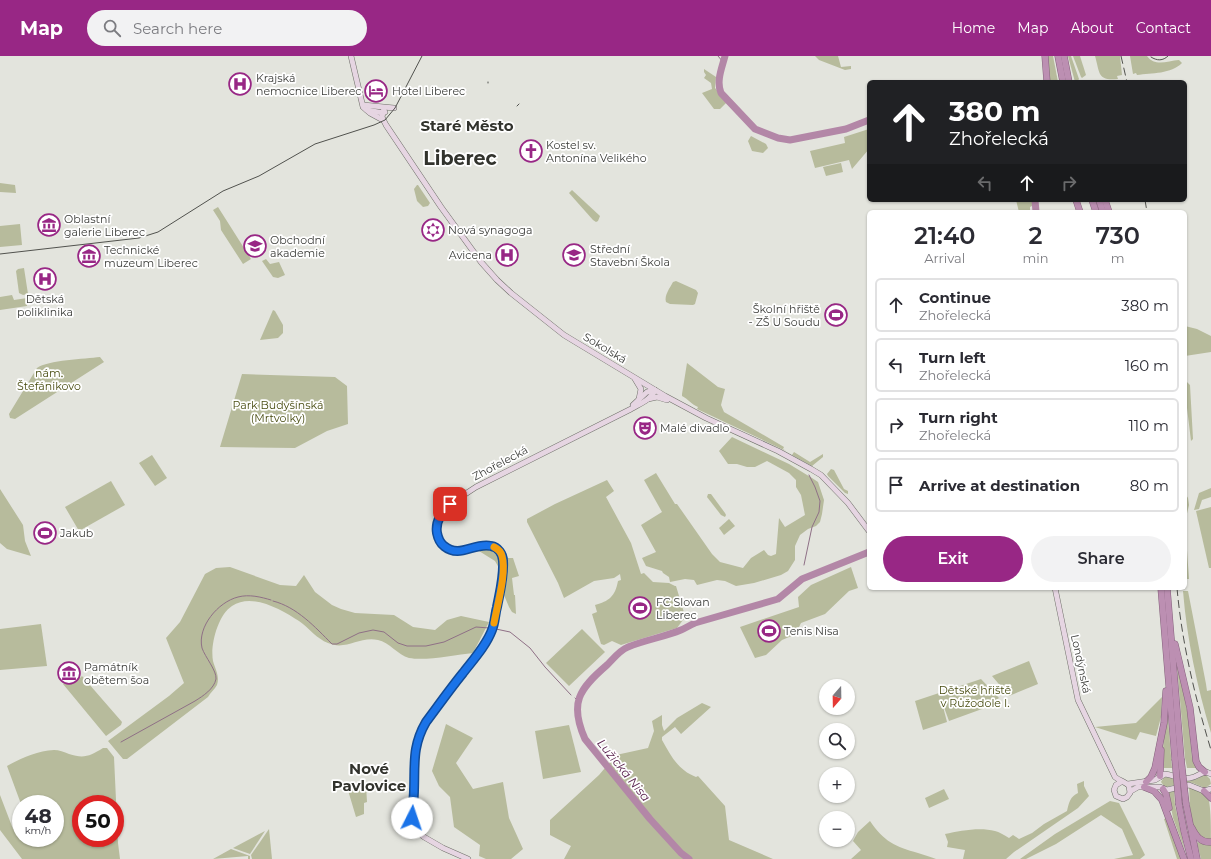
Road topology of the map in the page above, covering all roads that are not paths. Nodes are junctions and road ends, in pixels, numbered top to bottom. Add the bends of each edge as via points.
1 (351, 56) edge
2 (1045, 56) edge
3 (1058, 56) edge
4 (1064, 56) edge
5 (1047, 80) edge
6 (1065, 80) edge
7 (1066, 80) edge
8 (364, 107) junction
9 (383, 120) junction
10 (635, 379) junction
11 (655, 390) junction
12 (639, 399) junction
13 (646, 400) junction
14 (676, 404) junction
15 (626, 410) junction
16 (867, 528) edge
17 (1055, 590) edge
18 (1161, 590) edge
19 (1167, 590) edge
20 (1170, 623) junction
21 (1168, 674) junction
22 (1161, 734) junction
23 (1178, 759) junction
24 (1208, 773) edge
25 (1115, 777) junction
26 (1160, 778) junction
27 (1121, 782) junction
28 (1128, 784) junction
29 (1116, 785) junction
30 (1145, 785) junction
31 (1161, 788) junction
32 (1211, 789) edge
33 (1131, 790) junction
34 (1204, 791) junction
35 (1211, 798) edge
36 (1182, 804) junction
37 (1188, 818) junction
38 (1173, 825) junction
39 (1211, 842) edge
40 (468, 859) edge
41 (1184, 859) edge
42 (1191, 859) edge
43 (1197, 859) edge

1 - 8 main road
2 - 5 highway
3 - 6 highway
4 - 7 highway
8 - 9 main road
8 - 9 main road via 384,110
9 - 10 main road, Sokolská via 441,207 497,280 564,335
10 - 11 main road, Sokolská
10 - 12 main road via 641,389
11 - 12 main road, Zhořelecká via 647,392
11 - 13 main road
11 - 14 main road, Sokolská
12 - 15 main road, Zhořelecká
13 - 14 main road via 657,397
13 - 15 main road, Zhořelecká
14 - 16 main road via 806,465 821,475 848,503
15 - 40 main road, Zhořelecká via 476,487 450,504 437,523 440,541 454,551 482,545 491,546 502,555 502,583 490,634 426,722 414,758 414,826 424,837
17 - 25 main road, Londýnská via 1078,700
18 - 21 highway
19 - 20 highway
20 - 23 highway
20 - 24 highway via 1190,708 1196,762
21 - 22 highway
21 - 23 highway
22 - 26 highway
22 - 30 highway via 1153,775
23 - 36 highway, bridge
24 - 26 main road via 1190,778 1167,774
25 - 27 main road, Londýnská
25 - 29 main road
26 - 30 main road
26 - 31 main road
27 - 28 main road, Londýnská
27 - 29 main road
28 - 30 main road
28 - 33 main road
29 - 33 main road via 1115,794 1120,798 1127,797
30 - 31 main road
30 - 33 main road
30 - 38 highway via 1162,800
31 - 34 main road via 1167,790 1189,785
31 - 38 highway via 1166,794
32 - 34 main road
34 - 35 highway
36 - 37 highway
36 - 42 highway via 1184,831
37 - 39 highway via 1199,839
37 - 43 highway
38 - 41 highway

